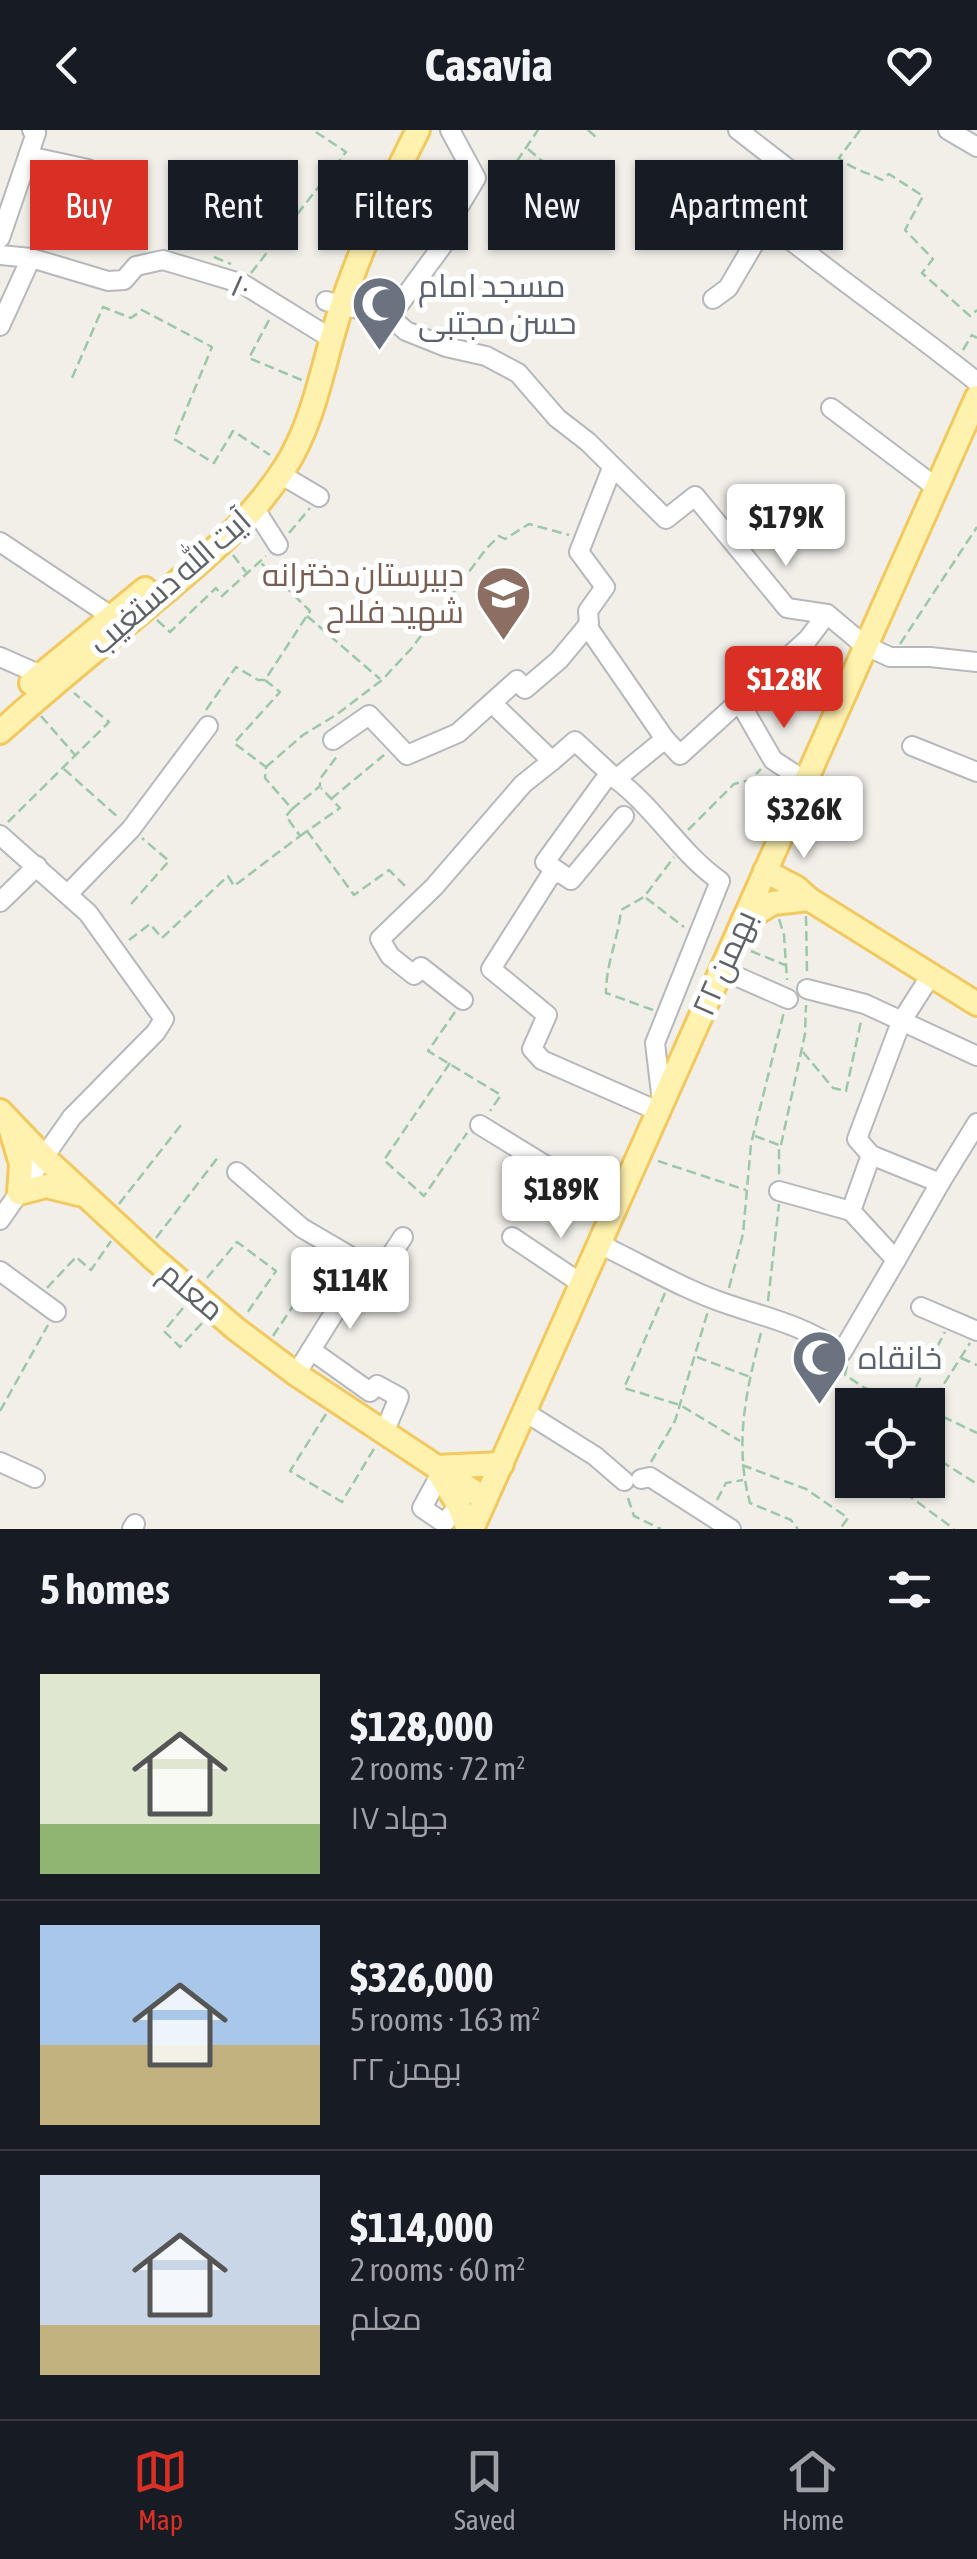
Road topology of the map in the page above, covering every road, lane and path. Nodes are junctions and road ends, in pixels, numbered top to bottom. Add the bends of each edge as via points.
1 (32, 130) edge
2 (313, 130) edge
3 (400, 130) edge
4 (418, 130) edge
5 (450, 130) edge
6 (538, 130) edge
7 (588, 130) edge
8 (738, 130) edge
9 (860, 130) edge
10 (948, 130) edge
11 (598, 139) dead end
12 (977, 147) edge
13 (526, 148) junction
14 (28, 156) junction
15 (46, 160) edge
16 (540, 160) edge
17 (777, 160) edge
18 (476, 178) junction
19 (0, 238) edge
20 (751, 250) edge
21 (802, 250) edge
22 (0, 255) edge
23 (31, 258) junction
24 (243, 284) junction
25 (713, 299) dead end
26 (334, 303) junction
27 (277, 305) junction
28 (977, 310) edge
29 (390, 318) junction
30 (0, 326) edge
31 (325, 336) junction
32 (977, 338) edge
33 (954, 364) junction
34 (72, 378) dead end
35 (305, 381) junction
36 (977, 382) edge
37 (977, 397) edge
38 (831, 408) dead end
39 (278, 467) junction
40 (612, 468) junction
41 (937, 488) junction
42 (319, 497) joint
43 (255, 509) junction
44 (977, 527) edge
45 (583, 539) junction
46 (0, 542) edge
47 (223, 542) junction
48 (278, 546) junction
49 (259, 562) junction
50 (246, 574) junction
51 (827, 614) junction
52 (306, 616) junction
53 (119, 620) junction
54 (587, 626) junction
55 (170, 632) dead end
56 (864, 645) junction
57 (0, 657) edge
58 (890, 657) junction
59 (789, 658) junction
60 (977, 662) edge
61 (51, 678) junction
62 (265, 680) junction
63 (382, 680) junction
64 (839, 701) junction
65 (492, 703) junction
66 (740, 703) junction
67 (31, 704) junction
68 (0, 712) edge
69 (326, 720) junction
70 (208, 726) joint
71 (0, 732) edge
72 (666, 739) junction
73 (333, 740) junction
74 (397, 744) junction
75 (912, 746) dead end
76 (76, 756) junction
77 (773, 760) junction
78 (552, 761) junction
79 (266, 767) junction
80 (977, 772) edge
81 (610, 781) junction
82 (805, 781) junction
83 (320, 786) junction
84 (331, 799) junction
85 (292, 808) junction
86 (624, 816) dead end
87 (308, 831) junction
88 (782, 832) junction
89 (0, 833) edge
90 (300, 836) junction
91 (679, 845) junction
92 (37, 866) junction
93 (559, 872) junction
94 (763, 875) junction
95 (68, 894) junction
96 (644, 897) junction
97 (419, 901) junction
98 (811, 901) junction
99 (0, 902) edge
100 (774, 903) junction
101 (743, 921) junction
102 (697, 936) junction
103 (734, 944) junction
104 (116, 950) junction
105 (786, 966) junction
106 (722, 970) junction
107 (931, 975) junction
108 (806, 989) junction
109 (788, 999) junction
110 (463, 1000) joint
111 (865, 1004) junction
112 (977, 1004) edge
113 (666, 1014) junction
114 (901, 1022) junction
115 (802, 1051) junction
116 (977, 1056) edge
117 (450, 1064) junction
118 (660, 1107) junction
119 (3, 1115) edge
120 (977, 1122) edge
121 (181, 1125) dead end
122 (480, 1126) junction
123 (754, 1136) junction
124 (779, 1151) junction
125 (639, 1154) junction
126 (871, 1155) junction
127 (219, 1156) dead end
128 (44, 1158) junction
129 (237, 1172) dead end
130 (940, 1182) junction
131 (747, 1190) junction
132 (779, 1191) junction
133 (19, 1194) junction
134 (87, 1197) junction
135 (615, 1208) junction
136 (851, 1211) junction
137 (109, 1217) junction
138 (0, 1220) edge
139 (512, 1237) dead end
140 (403, 1238) dead end
141 (599, 1244) junction
142 (146, 1252) junction
143 (896, 1260) junction
144 (364, 1265) junction
145 (0, 1271) edge
146 (672, 1278) junction
147 (582, 1284) junction
148 (194, 1293) junction
149 (725, 1304) junction
150 (920, 1307) dead end
151 (214, 1310) junction
152 (56, 1312) dead end
153 (334, 1313) junction
154 (772, 1316) junction
155 (951, 1320) junction
156 (236, 1328) junction
157 (975, 1330) edge
158 (264, 1349) junction
159 (310, 1350) junction
160 (842, 1352) junction
161 (696, 1356) junction
162 (961, 1358) junction
163 (977, 1365) edge
164 (296, 1374) junction
165 (750, 1376) junction
166 (865, 1388) edge
167 (915, 1388) edge
168 (942, 1388) edge
169 (336, 1400) junction
170 (680, 1405) junction
171 (525, 1412) junction
172 (945, 1418) edge
173 (384, 1433) junction
174 (977, 1433) edge
175 (742, 1442) junction
176 (0, 1462) edge
177 (502, 1464) junction
178 (945, 1464) edge
179 (742, 1465) junction
180 (438, 1471) junction
181 (35, 1478) dead end
182 (744, 1480) junction
183 (633, 1482) junction
184 (977, 1484) edge
185 (914, 1498) edge
186 (473, 1514) edge
187 (709, 1514) junction
188 (661, 1529) edge
189 (731, 1529) edge
190 (798, 1529) edge
191 (840, 1529) edge
192 (954, 1529) edge

1 - 14 street
2 - 24 path via 346,152
3 - 26 main road, آیت الله دستغیب via 366,200
4 - 26 main road, آیت الله دستغیب
5 - 18 street
6 - 13 path
7 - 11 path
8 - 17 street
9 - 28 path via 839,158 859,173 882,180 889,174 923,196 904,230 933,259 922,273 970,316
10 - 12 street
13 - 16 path
13 - 18 path via 496,192
14 - 15 street
14 - 19 street
18 - 29 street via 448,238
20 - 25 street via 728,288
21 - 33 street
22 - 23 street, ۱۰
23 - 24 street, ۱۰ via 108,281 124,280 130,260 163,260
23 - 30 street
24 - 27 street, ۱۰
26 - 29 street
26 - 31 main road, آیت الله دستغیب
27 - 31 street, ۱۰
27 - 35 path via 249,358
29 - 40 street via 406,331 518,373
31 - 35 main road, آیت الله دستغیب
31 - 39 main road, آیت الله دستغیب via 306,429
32 - 33 path via 972,335
33 - 36 street
34 - 39 path via 103,308 131,318 142,310 212,347 174,438 214,463 233,431
35 - 39 main road, آیت الله دستغیب
37 - 41 main road, ۲۲ بهمن
38 - 41 street
39 - 42 street
39 - 43 main road, آیت الله دستغیب
39 - 53 main road, آیت الله دستغیب
40 - 45 street
40 - 51 street via 666,520 695,496 787,608
41 - 56 main road, ۲۲ بهمن
42 - 48 path
43 - 47 main road, آیت الله دستغیب
43 - 48 street
44 - 58 path
45 - 54 street via 579,552 604,587 588,611
45 - 63 path via 528,524 505,539 499,536
46 - 53 street
47 - 50 path
47 - 53 main road, آیت الله دستغیب
48 - 49 path
49 - 50 path
49 - 52 path via 310,611
50 - 55 path via 222,596 216,588
51 - 56 street
51 - 59 street
52 - 62 path
52 - 63 path
53 - 61 main road, آیت الله دستغیب
54 - 65 street via 525,689 517,680
54 - 72 street
56 - 58 street
56 - 64 main road, ۲۲ بهمن
57 - 61 street
58 - 60 street
59 - 64 path
59 - 66 street
61 - 67 main road, آیت الله دستغیب
61 - 68 main road, آیت الله دستغیب
61 - 76 path via 108,722
62 - 70 path via 236,667 201,718
62 - 79 path via 280,692 234,743
63 - 69 path
64 - 82 main road, ۲۲ بهمن
65 - 74 street via 458,734 407,754
65 - 78 street
66 - 72 street via 680,755
66 - 77 street
67 - 71 main road, آیت الله دستغیب
67 - 76 path
69 - 73 path
69 - 79 path
70 - 95 street via 131,829
72 - 81 street
73 - 74 street via 368,715
73 - 83 path via 339,757
74 - 84 path
75 - 80 street
76 - 89 path
77 - 82 street
77 - 91 path via 734,784
78 - 81 street via 574,741
78 - 97 street via 523,784
79 - 85 path via 265,778
81 - 91 street via 635,794
81 - 93 street via 545,862
82 - 88 main road, ۲۲ بهمن
83 - 84 path
83 - 85 path
84 - 87 path via 340,808
85 - 90 path via 286,816
86 - 93 street via 571,880
87 - 90 path
87 - 97 path via 354,895 389,870
88 - 94 main road, ۲۲ بهمن
88 - 98 main road
89 - 92 street
90 - 104 path via 234,886 228,876 162,938 150,924
91 - 96 path
91 - 102 street via 720,881
92 - 95 street
92 - 99 street
93 - 118 street via 550,876 491,969 548,1015 532,1049 542,1060
94 - 98 main road
94 - 101 main road, ۲۲ بهمن
95 - 104 street
96 - 102 path
96 - 113 path via 621,910 606,993
97 - 110 street via 380,939 414,975 421,967
98 - 100 main road
98 - 107 main road
98 - 108 path
100 - 101 main road
100 - 105 path
101 - 103 main road, ۲۲ بهمن
102 - 113 street
103 - 105 path
103 - 106 main road, ۲۲ بهمن
104 - 128 street via 164,1019 72,1117
105 - 109 path
106 - 109 street
106 - 118 main road, ۲۲ بهمن
107 - 112 main road
107 - 114 street
108 - 111 street
108 - 115 path
109 - 123 path
110 - 117 path via 428,1050
111 - 114 street
111 - 115 path via 846,1091 832,1088
113 - 118 street via 655,1043
114 - 116 street
114 - 126 street via 857,1139
115 - 124 path
117 - 122 path via 501,1095
117 - 122 path via 384,1160 424,1196 468,1130
118 - 125 main road, ۲۲ بهمن
119 - 128 main road, معلم
119 - 133 main road via 19,1149
120 - 130 street
121 - 137 path
122 - 135 street
123 - 124 path via 779,1145
123 - 131 path
124 - 132 path
125 - 131 path
125 - 135 main road, ۲۲ بهمن
126 - 130 street
126 - 136 street
127 - 142 path
128 - 133 street
128 - 134 main road, معلم
129 - 144 street via 302,1228
130 - 143 street
131 - 149 path
132 - 136 street
132 - 154 path
133 - 134 main road via 58,1186
133 - 138 street
134 - 137 main road, معلم
135 - 141 main road, ۲۲ بهمن
136 - 143 street
137 - 142 main road, معلم
139 - 147 street
140 - 144 street via 380,1274
141 - 146 street
141 - 147 main road, ۲۲ بهمن
142 - 148 main road, معلم
143 - 160 street
144 - 153 street
145 - 152 street
146 - 149 street
146 - 170 path via 624,1388
147 - 171 main road, ۲۲ بهمن
148 - 151 main road, معلم
148 - 151 path via 164,1331 180,1347
148 - 156 path via 237,1242 276,1271
149 - 154 street
149 - 161 path via 710,1304
150 - 155 street
151 - 156 main road, معلم
153 - 158 path via 302,1291
153 - 159 street
154 - 160 street
154 - 165 path
155 - 157 street
155 - 167 path
156 - 158 main road, معلم
157 - 162 path
158 - 164 main road, معلم
159 - 164 street
159 - 173 street via 370,1392 377,1384 399,1397
160 - 166 path via 845,1376
161 - 165 path
161 - 170 path
162 - 163 path
162 - 168 path
164 - 169 main road, معلم
165 - 175 path
169 - 173 main road, معلم
169 - 173 path via 290,1471 342,1502
170 - 175 path
170 - 183 path
171 - 177 main road, ۲۲ بهمن
171 - 183 street
172 - 174 path
173 - 180 main road, معلم
175 - 179 path
176 - 181 street
177 - 180 main road
177 - 186 main road, ۲۲ بهمن
178 - 184 path
179 - 182 path
179 - 191 path via 806,1490 848,1518
180 - 186 main road, معلم
180 - 186 street via 422,1508 444,1523
182 - 187 path via 726,1482
182 - 190 path via 750,1503
183 - 187 street via 650,1477
183 - 188 path via 628,1496 634,1516
185 - 192 path
187 - 189 street

